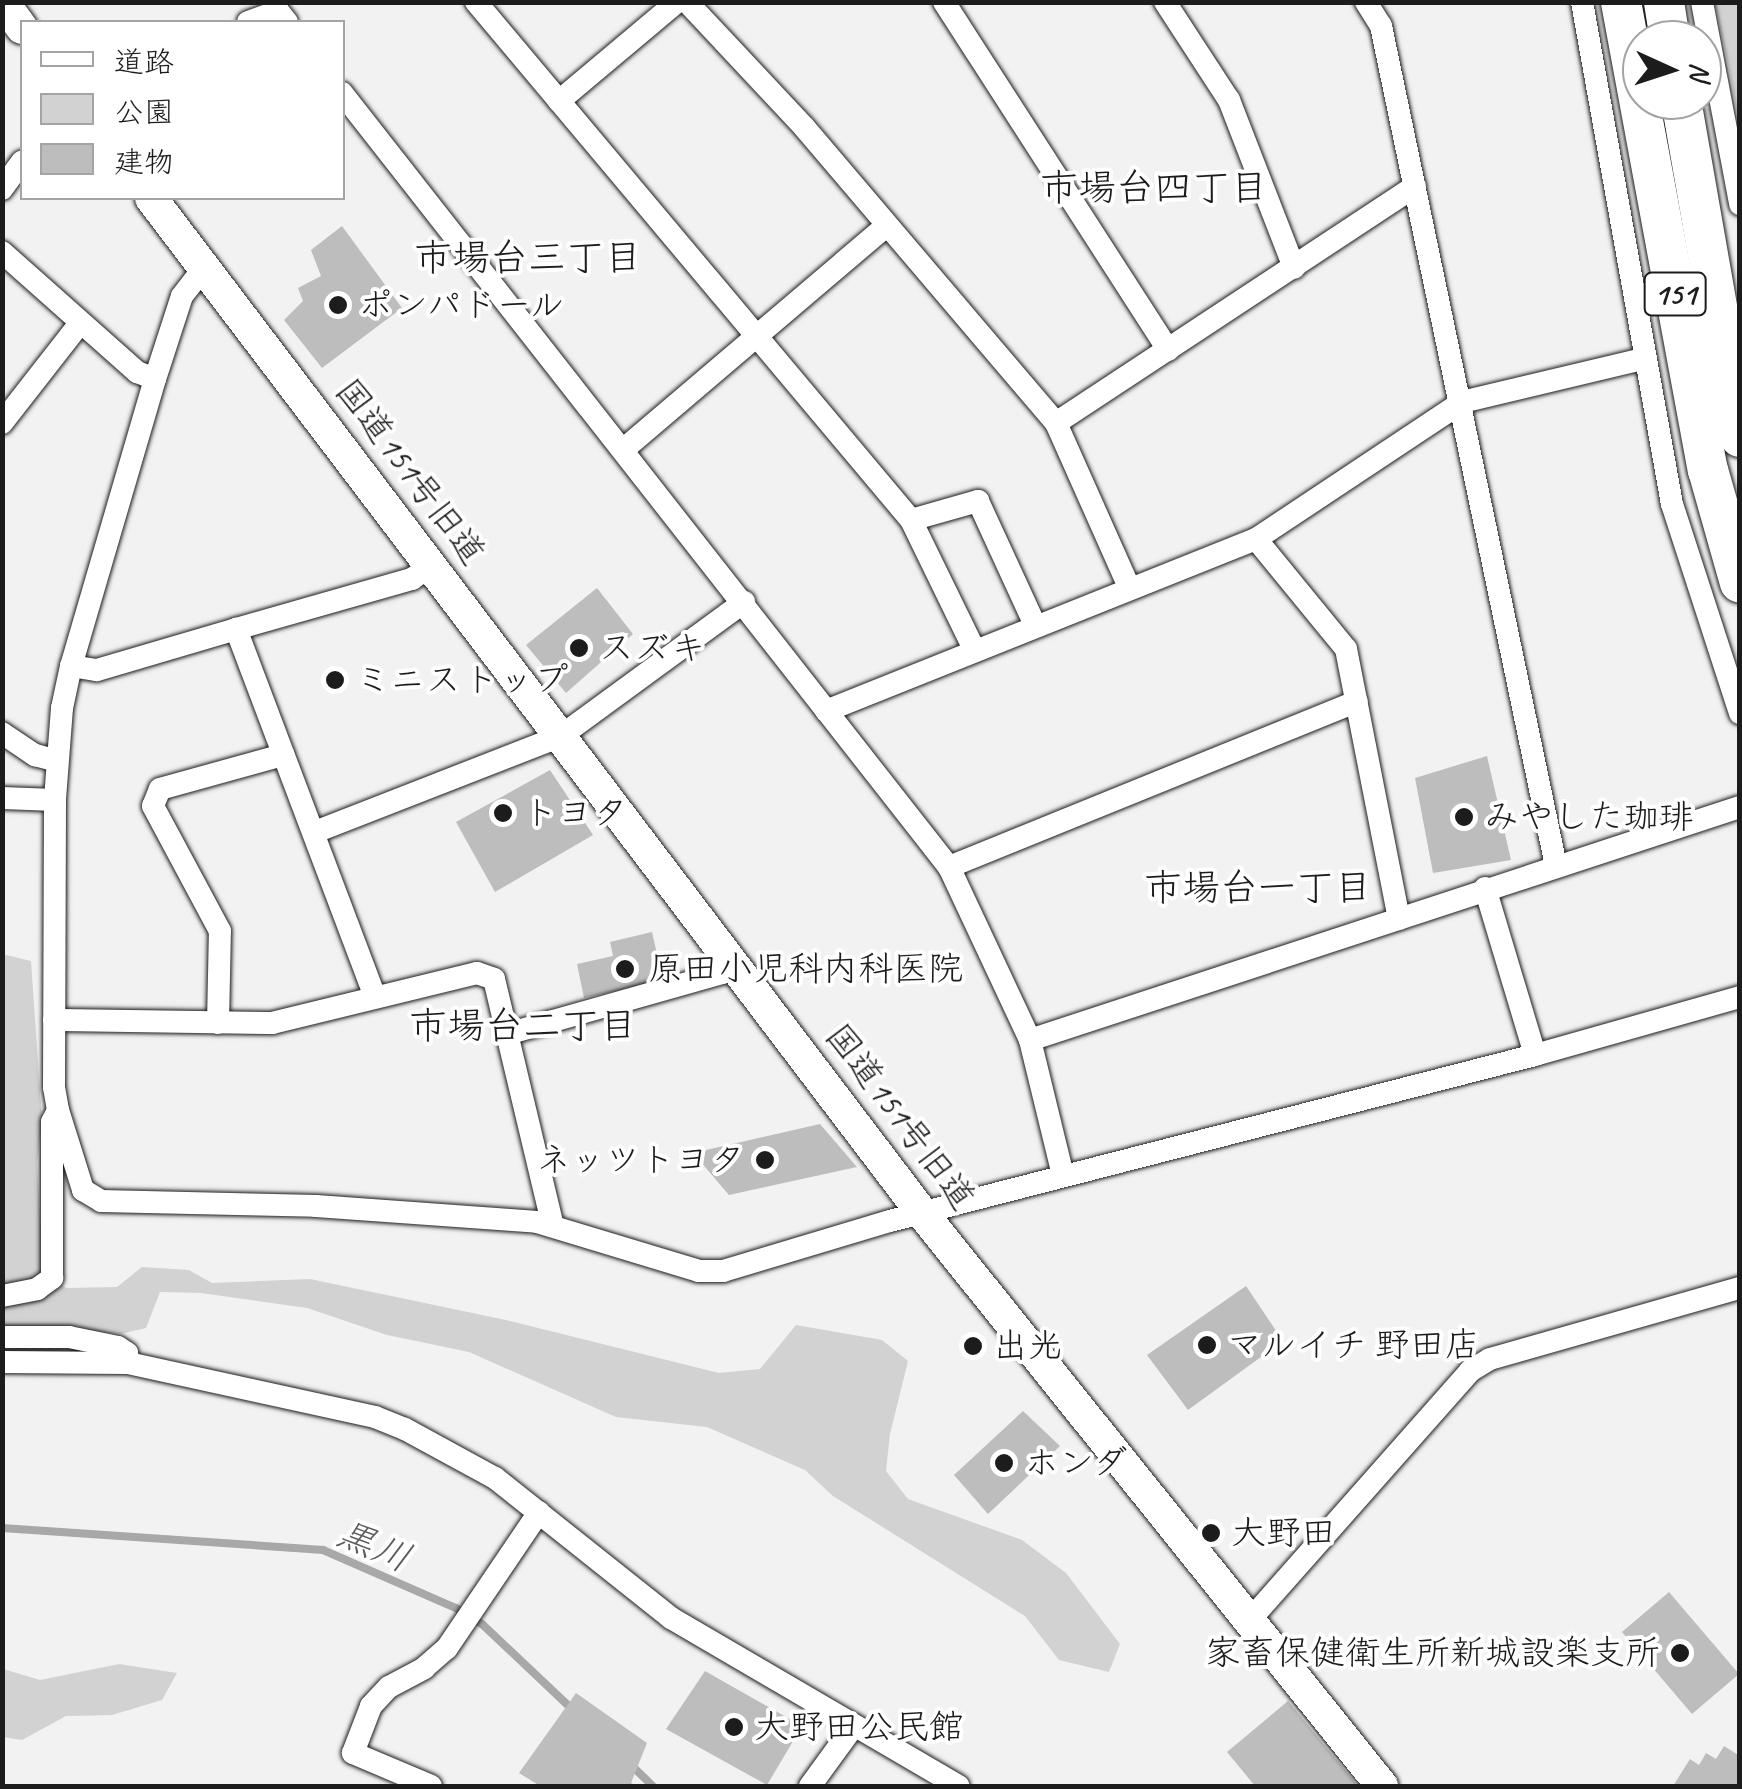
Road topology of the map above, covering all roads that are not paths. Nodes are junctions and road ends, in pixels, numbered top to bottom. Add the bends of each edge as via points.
1 (3, 2) edge
2 (476, 2) edge
3 (677, 2) edge
4 (687, 2) edge
5 (944, 2) edge
6 (1164, 2) edge
7 (1366, 2) edge
8 (1582, 2) edge
9 (1620, 2) edge
10 (1702, 2) edge
11 (282, 12) edge
12 (255, 20) edge
13 (20, 25) edge
14 (345, 96) edge
15 (558, 100) junction
16 (1685, 120) edge
17 (20, 164) edge
18 (1415, 186) junction
19 (2, 189) edge
20 (153, 200) edge
21 (1740, 204) edge
22 (886, 226) junction
23 (2, 252) edge
24 (204, 268) junction
25 (1294, 268) junction
26 (80, 323) junction
27 (757, 336) junction
28 (1168, 350) junction
29 (1642, 359) junction
30 (154, 379) junction
31 (1462, 402) junction
32 (2, 423) edge
33 (1056, 423) junction
34 (1740, 436) edge
35 (624, 449) junction
36 (911, 520) junction
37 (1256, 539) junction
38 (432, 565) junction
39 (1740, 583) edge
40 (1129, 587) junction
41 (744, 602) junction
42 (1035, 625) junction
43 (236, 629) junction
44 (974, 649) junction
45 (71, 666) junction
46 (1358, 702) junction
47 (826, 711) junction
48 (1740, 714) edge
49 (2, 733) edge
50 (560, 736) junction
51 (283, 755) junction
52 (57, 761) junction
53 (2, 798) edge
54 (56, 800) junction
55 (1740, 808) edge
56 (315, 832) junction
57 (1556, 866) junction
58 (949, 867) junction
59 (1485, 888) junction
60 (1399, 919) junction
61 (735, 964) junction
62 (376, 997) junction
63 (1740, 997) edge
64 (54, 1020) junction
65 (218, 1023) junction
66 (508, 1034) junction
67 (1030, 1040) junction
68 (1535, 1055) junction
69 (58, 1110) junction
70 (1063, 1175) junction
71 (922, 1214) junction
72 (552, 1224) junction
73 (1740, 1288) edge
74 (2, 1296) edge
75 (2, 1337) edge
76 (2, 1362) edge
77 (128, 1363) junction
78 (539, 1512) junction
79 (1249, 1621) junction
80 (853, 1728) junction
81 (431, 1786) edge
82 (810, 1786) edge
83 (960, 1786) edge
84 (1382, 1786) edge

1 - 13 street
2 - 15 street
3 - 15 street
4 - 22 street
5 - 28 street
6 - 25 street via 1229,100
7 - 18 street via 1381,26
8 - 29 street
9 - 39 highway, 151 via 1708,470
10 - 21 street
11 - 12 street
14 - 35 street
15 - 27 street
16 - 34 highway, 151
17 - 19 street
18 - 25 street
18 - 31 street
20 - 24 street, 国道151号旧道
22 - 27 street
22 - 33 street
23 - 26 street
24 - 30 street via 182,296
24 - 38 street, 国道151号旧道
25 - 28 street
26 - 30 street via 136,372
26 - 32 street
27 - 35 street
27 - 36 street
28 - 33 street
29 - 31 street
29 - 48 street via 1672,504
30 - 45 street
31 - 37 street
31 - 57 street
33 - 40 street
35 - 41 street
36 - 42 street via 978,501
36 - 44 street
37 - 40 street
37 - 46 street via 1346,649
38 - 43 street via 412,578
38 - 50 street, 国道151号旧道
40 - 42 street
41 - 47 street
41 - 50 street
42 - 44 street
43 - 45 street via 97,670
43 - 51 street
44 - 47 street
45 - 52 street
46 - 58 street
46 - 60 street
47 - 58 street
49 - 52 street
50 - 56 street
50 - 61 street, 国道151号旧道
51 - 56 street
51 - 65 street via 160,789 152,806 220,931
52 - 54 street
53 - 54 street
54 - 64 street
55 - 57 street
56 - 62 street
57 - 59 street
58 - 67 street
59 - 60 street
59 - 68 street
60 - 67 street
61 - 66 street
61 - 71 street, 国道151号旧道
62 - 65 street via 272,1024
62 - 66 street via 478,973 494,979
63 - 68 street
64 - 65 street
64 - 69 street
66 - 72 street
67 - 70 street
68 - 70 street
69 - 72 street via 83,1190 101,1201 316,1206
69 - 74 street via 52,1122 52,1278 38,1289
70 - 71 street
71 - 72 street via 723,1271 699,1271
71 - 79 street, 国道151号旧道
73 - 79 street via 1490,1359 1470,1372
75 - 77 street via 118,1347
76 - 77 street
77 - 78 street via 375,1417 473,1465
78 - 80 street via 671,1618
78 - 81 street via 468,1618 424,1668 371,1706 352,1753
79 - 84 street, 国道151号旧道
80 - 82 street
80 - 83 street

